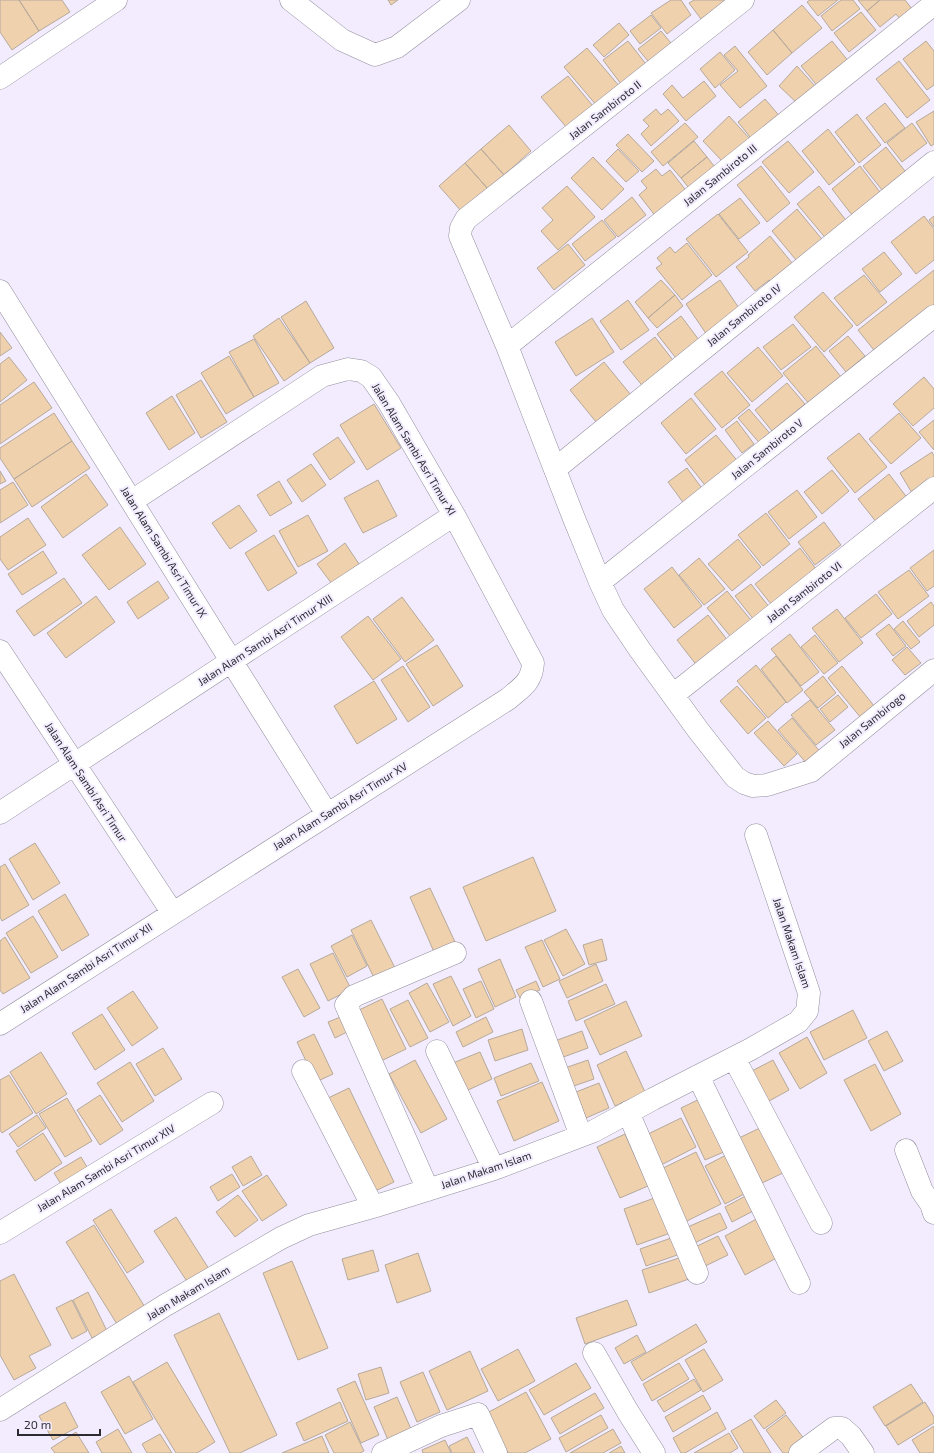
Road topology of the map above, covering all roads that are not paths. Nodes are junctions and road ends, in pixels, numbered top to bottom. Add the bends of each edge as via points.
1 (116, 0) edge
2 (291, 0) edge
3 (459, 0) edge
4 (744, 0) edge
5 (934, 4) edge
6 (0, 78) edge
7 (934, 162) edge
8 (0, 291) edge
9 (934, 316) edge
10 (507, 346) junction
11 (555, 469) junction
12 (934, 488) edge
13 (132, 501) junction
14 (454, 515) junction
15 (600, 582) junction
16 (0, 651) edge
17 (233, 661) junction
18 (934, 670) edge
19 (673, 695) junction
20 (508, 699) joint
21 (75, 765) junction
22 (0, 813) edge
23 (328, 814) junction
24 (756, 835) dead end
25 (172, 912) junction
26 (454, 953) dead end
27 (531, 1001) dead end
28 (0, 1024) edge
29 (437, 1051) dead end
30 (734, 1058) junction
31 (303, 1071) dead end
32 (698, 1076) junction
33 (212, 1103) dead end
34 (628, 1112) junction
35 (581, 1136) junction
36 (906, 1150) dead end
37 (494, 1169) junction
38 (428, 1190) junction
39 (374, 1207) junction
40 (934, 1213) edge
41 (821, 1223) dead end
42 (0, 1233) edge
43 (697, 1273) dead end
44 (799, 1283) dead end
45 (594, 1353) dead end
46 (0, 1410) edge
47 (383, 1453) edge
48 (496, 1453) edge
49 (654, 1453) edge
50 (800, 1453) edge
51 (862, 1453) edge

1 - 6 street
2 - 3 street via 342,40 375,54 397,47
4 - 10 street, Jalan Sambiroto II via 466,219 460,236
5 - 10 street, Jalan Sambiroto III
7 - 11 street, Jalan Sambiroto IV
8 - 13 street, Jalan Alam Sambi Asri Timur IX
9 - 15 street, Jalan Sambiroto V
10 - 11 street
11 - 15 street
12 - 19 street, Jalan Sambiroto VI
13 - 14 street, Jalan Alam Sambi Asri Timur XI via 322,376 348,369 361,371 371,377
13 - 17 street, Jalan Alam Sambi Asri Timur IX
14 - 17 street, Jalan Alam Sambi Asri Timur XIII
14 - 20 street, Jalan Alam Sambi Asri Timur XI via 533,663 532,674
15 - 19 street via 613,610
16 - 21 street, Jalan Alam Sambi Asri Timur
17 - 21 street, Jalan Alam Sambi Asri Timur XIII
17 - 23 street, Jalan Alam Sambi Asri Timur IX
18 - 19 street, Jalan Sambirogo via 811,770 767,785 753,786 735,777
20 - 23 street, Jalan Alam Sambi Asri Timur XV
21 - 22 street, Jalan Alam Sambi Asri Timur XIII
21 - 25 street, Jalan Alam Sambi Asri Timur
23 - 25 street, Jalan Alam Sambi Asri Timur XV
24 - 30 street, Jalan Makam Islam via 809,993 807,1011 802,1018
25 - 28 street, Jalan Alam Sambi Asri Timur XII
26 - 38 street via 354,996 346,1005
27 - 35 street
29 - 37 street
30 - 32 street, Jalan Makam Islam
30 - 41 street
31 - 39 street
32 - 34 street, Jalan Makam Islam
32 - 44 street
33 - 42 street, Jalan Alam Sambi Asri Timur XIV
34 - 35 street, Jalan Makam Islam via 594,1132
34 - 43 street
35 - 37 street, Jalan Makam Islam
36 - 40 street via 922,1191
37 - 38 street, Jalan Makam Islam
38 - 39 street, Jalan Makam Islam
39 - 46 street, Jalan Makam Islam via 309,1225 281,1238 164,1306
45 - 49 street
47 - 48 street via 475,1408
50 - 51 street via 834,1428 842,1428 851,1436

